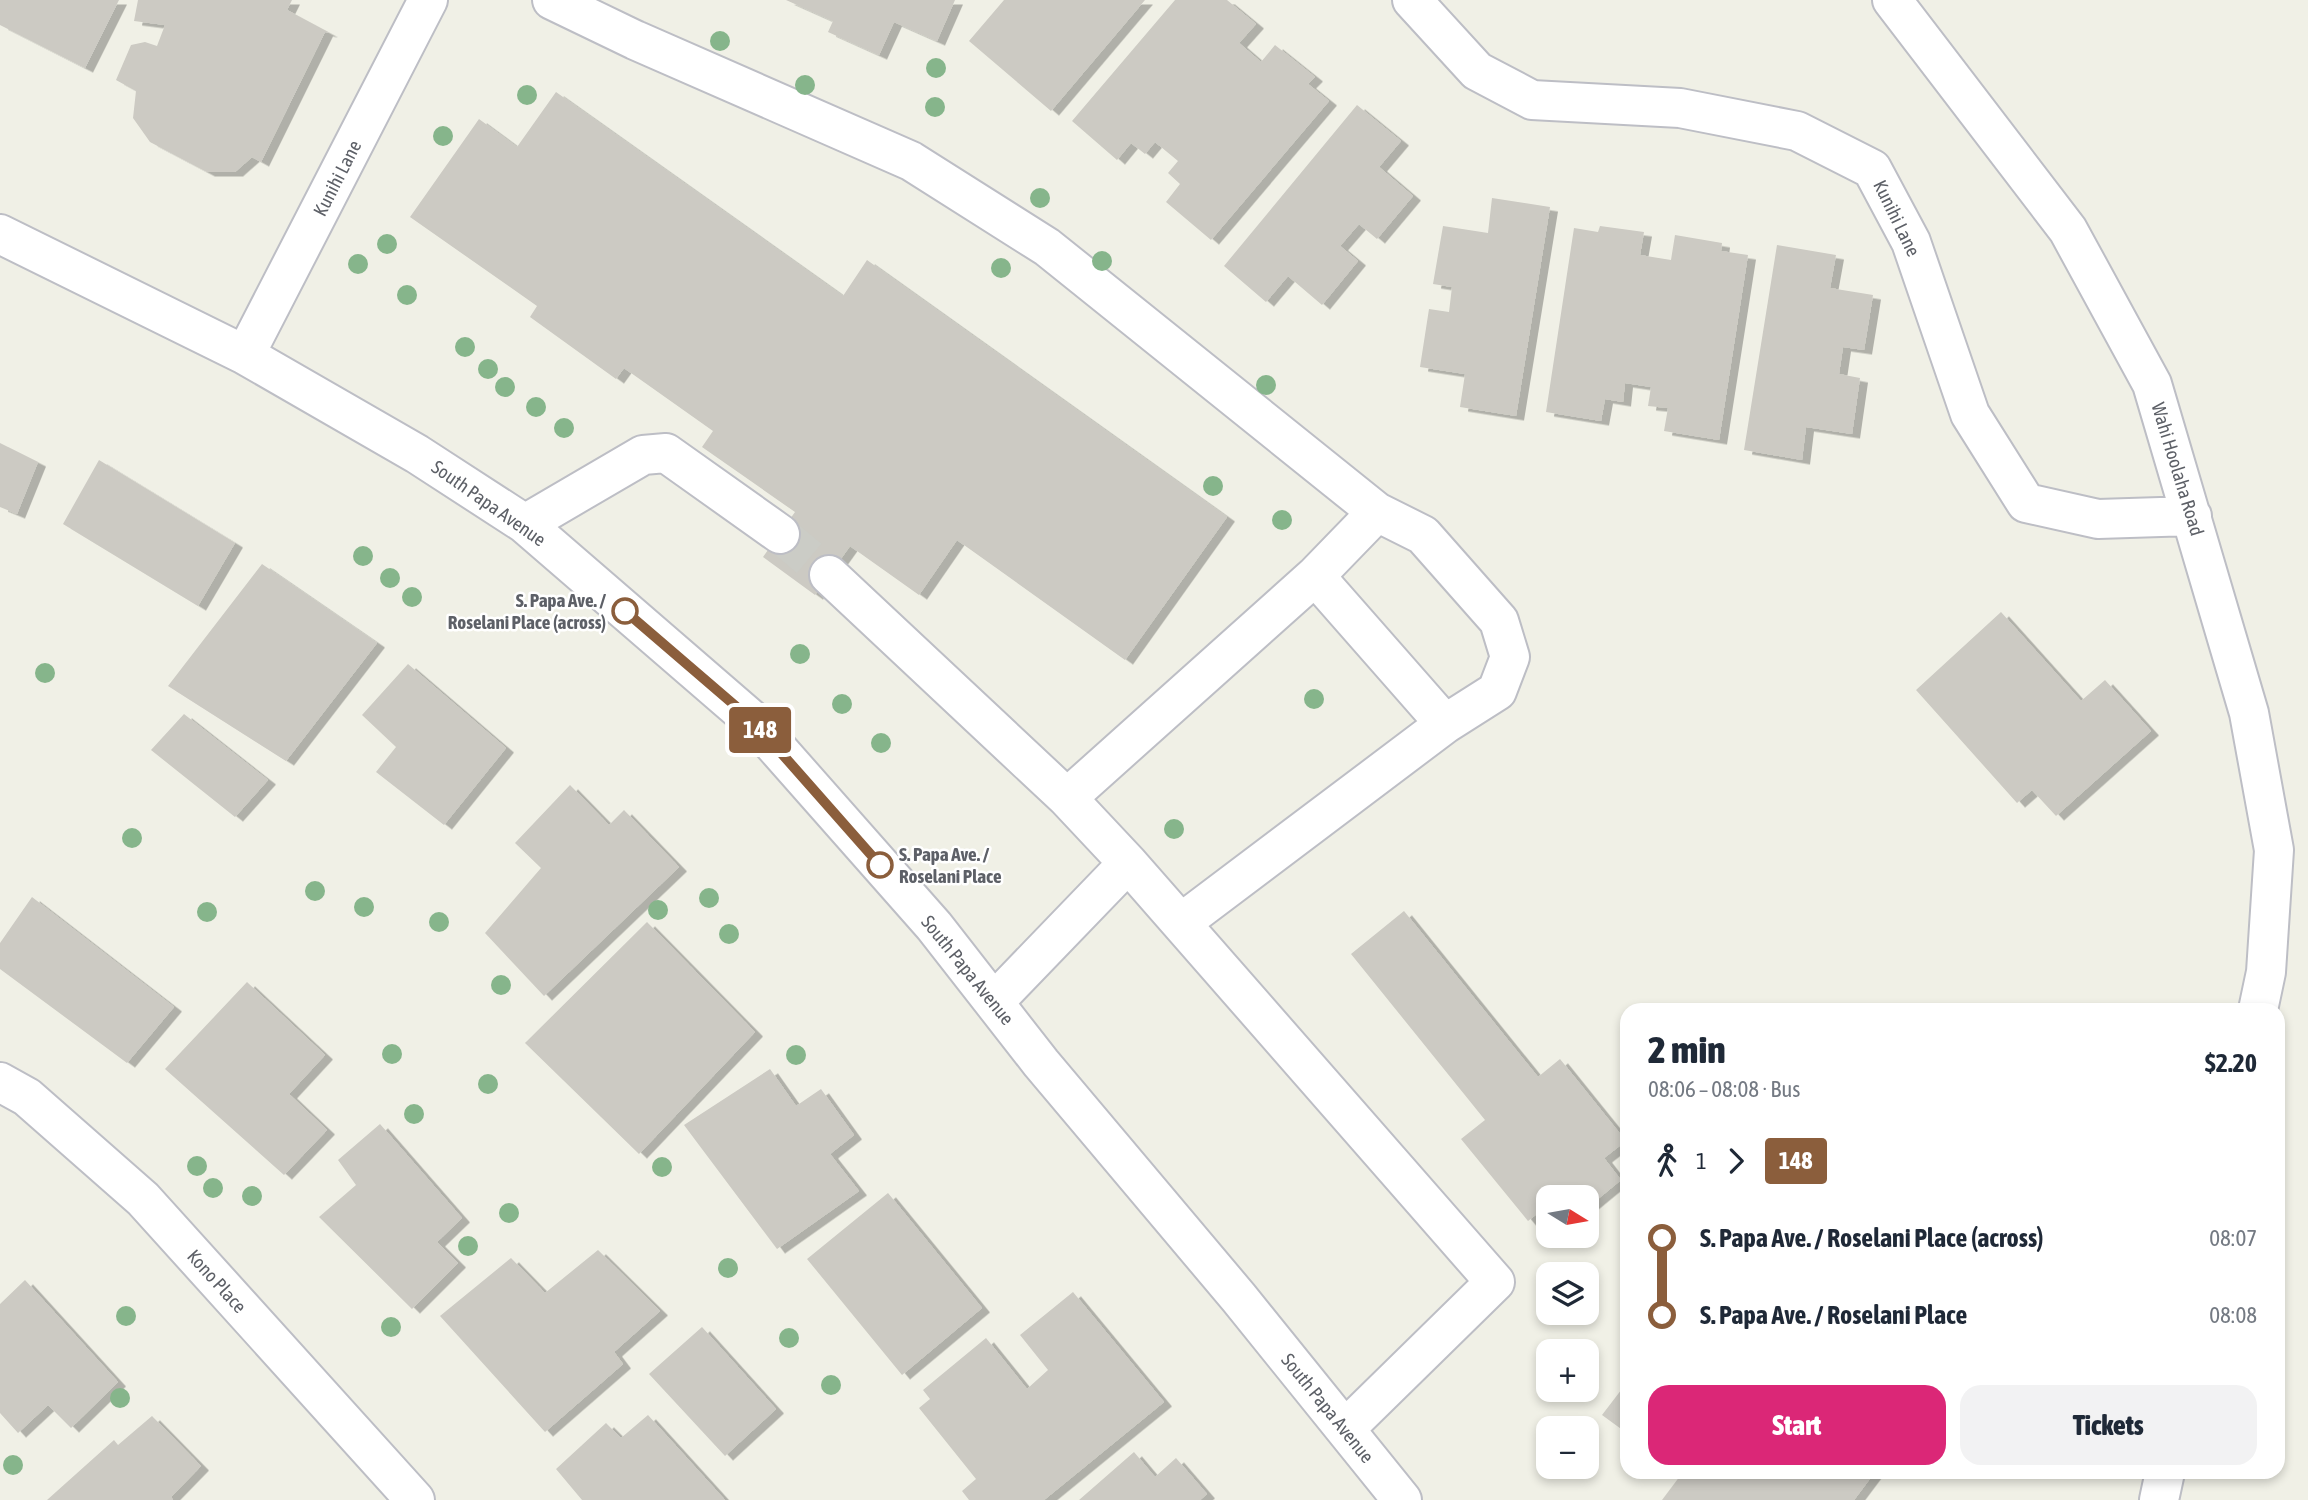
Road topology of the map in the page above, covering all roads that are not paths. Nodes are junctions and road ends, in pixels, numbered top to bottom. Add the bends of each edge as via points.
1 (428, 0) edge
2 (552, 0) edge
3 (1412, 0) edge
4 (1892, 0) edge
5 (0, 234) edge
6 (245, 355) junction
7 (1377, 512) junction
8 (2192, 516) junction
9 (525, 524) junction
10 (780, 534) tunnel mouth
11 (829, 575) tunnel mouth
12 (1315, 576) junction
13 (1445, 724) junction
14 (1067, 798) junction
15 (1128, 863) junction
16 (1181, 923) junction
17 (994, 1002) junction
18 (2259, 1003) edge
19 (0, 1082) edge
20 (1345, 1429) junction
21 (2164, 1479) edge
22 (415, 1500) edge
23 (1402, 1500) edge
24 (2159, 1500) edge

1 - 6 street, Kunihi Lane
2 - 7 street via 911,161 1047,247
3 - 8 street, Kunihi Lane via 1477,71 1532,100 1680,108 1797,131 1872,169 1911,242 1970,414 2026,503 2098,519
4 - 8 street, Wahi Hoolaha Road via 2068,230 2152,384
5 - 6 street, South Papa Avenue
6 - 9 street, South Papa Avenue via 417,454
7 - 12 street
7 - 13 street via 1423,535 1499,621 1510,657 1497,691
8 - 18 street, Wahi Hoolaha Road via 2249,713 2274,850 2266,972
9 - 10 street via 643,455 666,453
9 - 17 street, South Papa Avenue via 753,721 934,926
11 - 14 street
12 - 13 street
12 - 14 street
13 - 16 street
14 - 15 street
15 - 16 street
15 - 17 street
16 - 20 street via 1495,1282
17 - 20 street, South Papa Avenue
19 - 22 street, Kono Place via 27,1097 143,1199
20 - 23 street, South Papa Avenue
21 - 24 street

